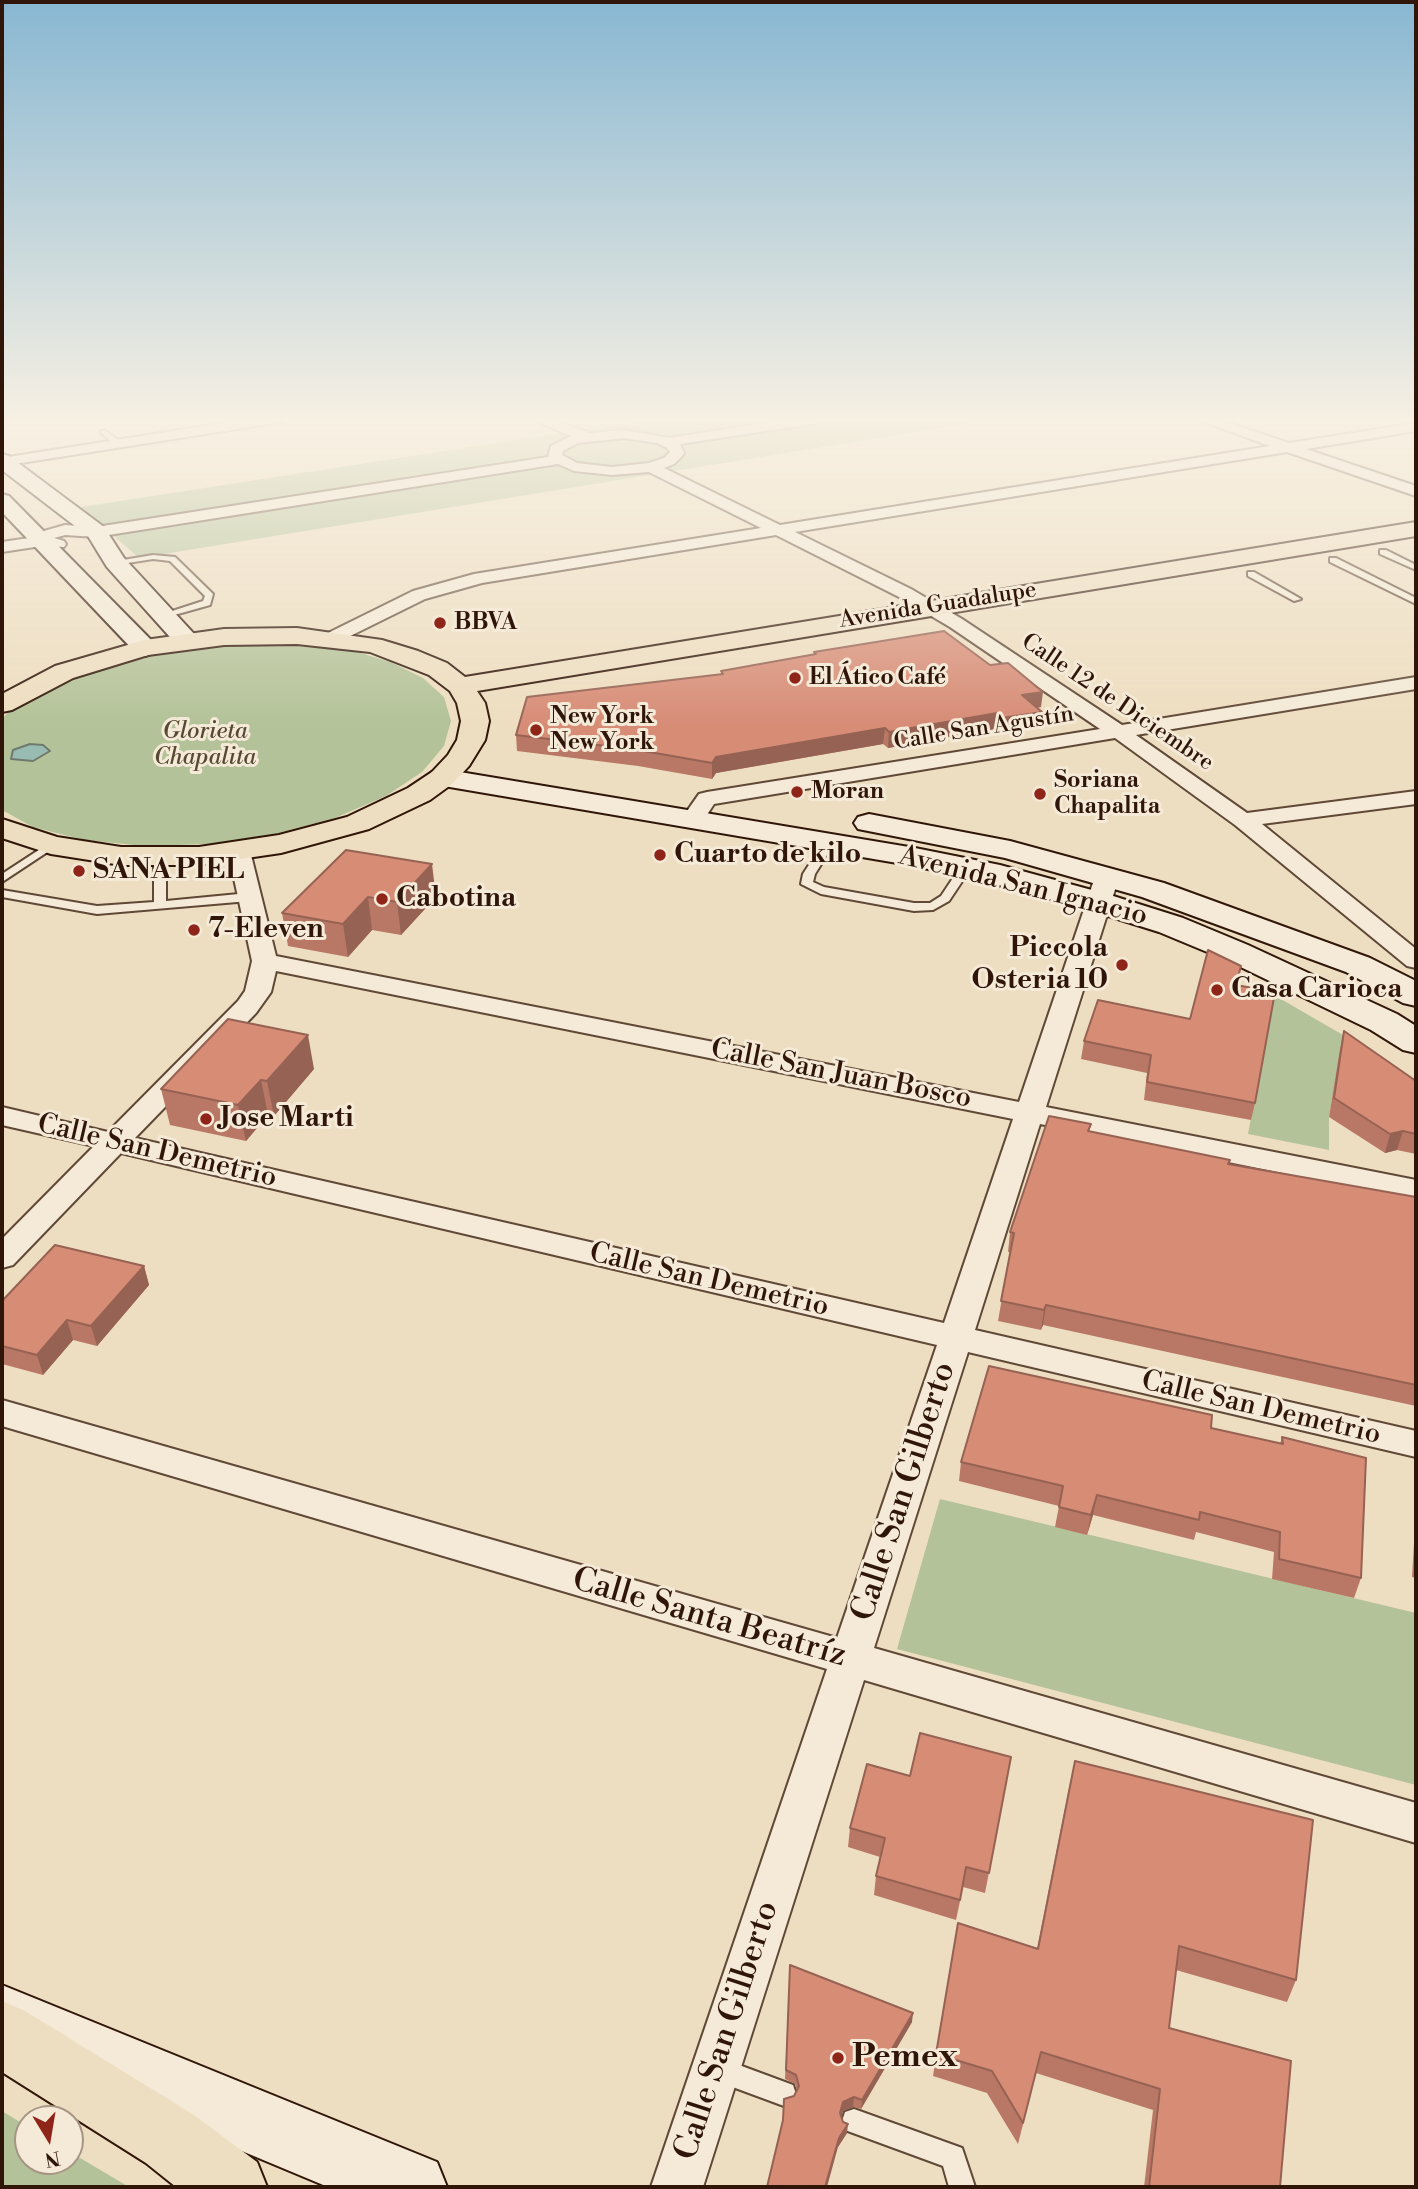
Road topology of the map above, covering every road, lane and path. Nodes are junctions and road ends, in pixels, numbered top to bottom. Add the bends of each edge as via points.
1 (21, 520) edge
2 (80, 520) edge
3 (172, 520) edge
4 (757, 520) edge
5 (838, 520) edge
6 (1416, 529) edge
7 (777, 530) junction
8 (96, 532) junction
9 (41, 541) junction
10 (1416, 546) edge
11 (2, 547) edge
12 (1383, 552) junction
13 (1333, 560) junction
14 (115, 562) junction
15 (1416, 568) edge
16 (1251, 574) junction
17 (1297, 599) dead end
18 (1416, 601) edge
19 (930, 607) junction
20 (163, 617) junction
21 (956, 623) junction
22 (332, 638) junction
23 (187, 641) junction
24 (145, 648) junction
25 (1416, 683) edge
26 (465, 694) junction
27 (2, 704) edge
28 (1119, 732) junction
29 (450, 769) junction
30 (1416, 797) edge
31 (700, 809) junction
32 (1243, 820) junction
33 (2, 828) edge
34 (829, 842) junction
35 (51, 845) junction
36 (239, 852) junction
37 (160, 857) junction
38 (965, 868) junction
39 (2, 879) edge
40 (1103, 889) junction
41 (2, 894) edge
42 (249, 897) junction
43 (160, 904) junction
44 (1414, 958) edge
45 (265, 961) junction
46 (1358, 965) junction
47 (1416, 995) edge
48 (1416, 1042) edge
49 (1030, 1112) junction
50 (2, 1116) edge
51 (115, 1142) junction
52 (1416, 1190) edge
53 (2, 1257) edge
54 (955, 1338) junction
55 (2, 1413) edge
56 (1416, 1444) edge
57 (849, 1660) junction
58 (1416, 1823) edge
59 (2, 2018) edge
60 (2, 2034) edge
61 (715, 2069) junction
62 (784, 2094) dead end
63 (854, 2121) dead end
64 (232, 2187) edge
65 (412, 2187) edge
66 (677, 2187) edge
67 (962, 2187) edge

1 - 9 street
2 - 8 street
3 - 8 street
4 - 7 street, Calle 12 de Diciembre
5 - 7 street
6 - 19 main road, Avenida Guadalupe
7 - 19 street, Calle 12 de Diciembre
7 - 22 street via 480,578 419,595
8 - 9 street via 72,544
8 - 14 street
9 - 11 street
9 - 24 street
10 - 12 main road, Avenida Guadalupe
12 - 13 main road, Avenida Guadalupe
12 - 15 lane
13 - 16 main road, Avenida Guadalupe
13 - 18 lane
14 - 20 street
14 - 20 lane via 172,559 210,596 207,603
16 - 17 lane
16 - 21 main road, Avenida Guadalupe
19 - 21 street, Calle 12 de Diciembre
19 - 26 main road, Avenida Guadalupe
20 - 23 street
21 - 26 main road, Avenida Guadalupe
21 - 28 street, Calle 12 de Diciembre
22 - 23 main road via 261,635
22 - 26 main road via 409,656 438,669
23 - 24 main road
24 - 27 main road via 64,672
25 - 28 street, Calle San Agustín
26 - 29 main road via 475,721 471,740
28 - 31 street, Calle San Agustín
28 - 32 street, Calle 12 de Diciembre
29 - 31 street, Avenida San Ignacio
29 - 36 main road via 401,804 358,823
30 - 32 street
31 - 34 street, Avenida San Ignacio
31 - 40 street, Avenida San Ignacio via 925,832 1010,850
32 - 44 street, Calle 12 de Diciembre
33 - 35 main road
34 - 38 street, Avenida San Ignacio
34 - 38 lane via 808,874 807,884 821,891 914,907 933,906 945,898
35 - 37 main road via 108,855
35 - 39 lane
36 - 37 main road
36 - 42 street
37 - 43 lane
38 - 40 street, Avenida San Ignacio
40 - 46 street, Avenida San Ignacio via 1226,915
40 - 48 street, Avenida San Ignacio
40 - 49 street, Calle San Gilberto
41 - 43 lane via 97,910
42 - 43 lane
42 - 45 street
44 - 46 street
45 - 49 street, Calle San Juan Bosco
45 - 51 street via 258,992 247,1007
46 - 47 street, Avenida San Ignacio
49 - 52 street, Calle San Juan Bosco
49 - 54 street, Calle San Gilberto
50 - 51 street, Calle San Demetrio
51 - 53 street
51 - 54 street, Calle San Demetrio
54 - 56 street, Calle San Demetrio
54 - 57 street, Calle San Gilberto
55 - 57 street, Calle Santa Beatríz
57 - 58 street, Calle Santa Beatríz
57 - 61 street, Calle San Gilberto
59 - 65 street
60 - 64 main road via 170,2139
61 - 62 lane
61 - 66 street, Calle San Gilberto
63 - 67 lane via 953,2157

